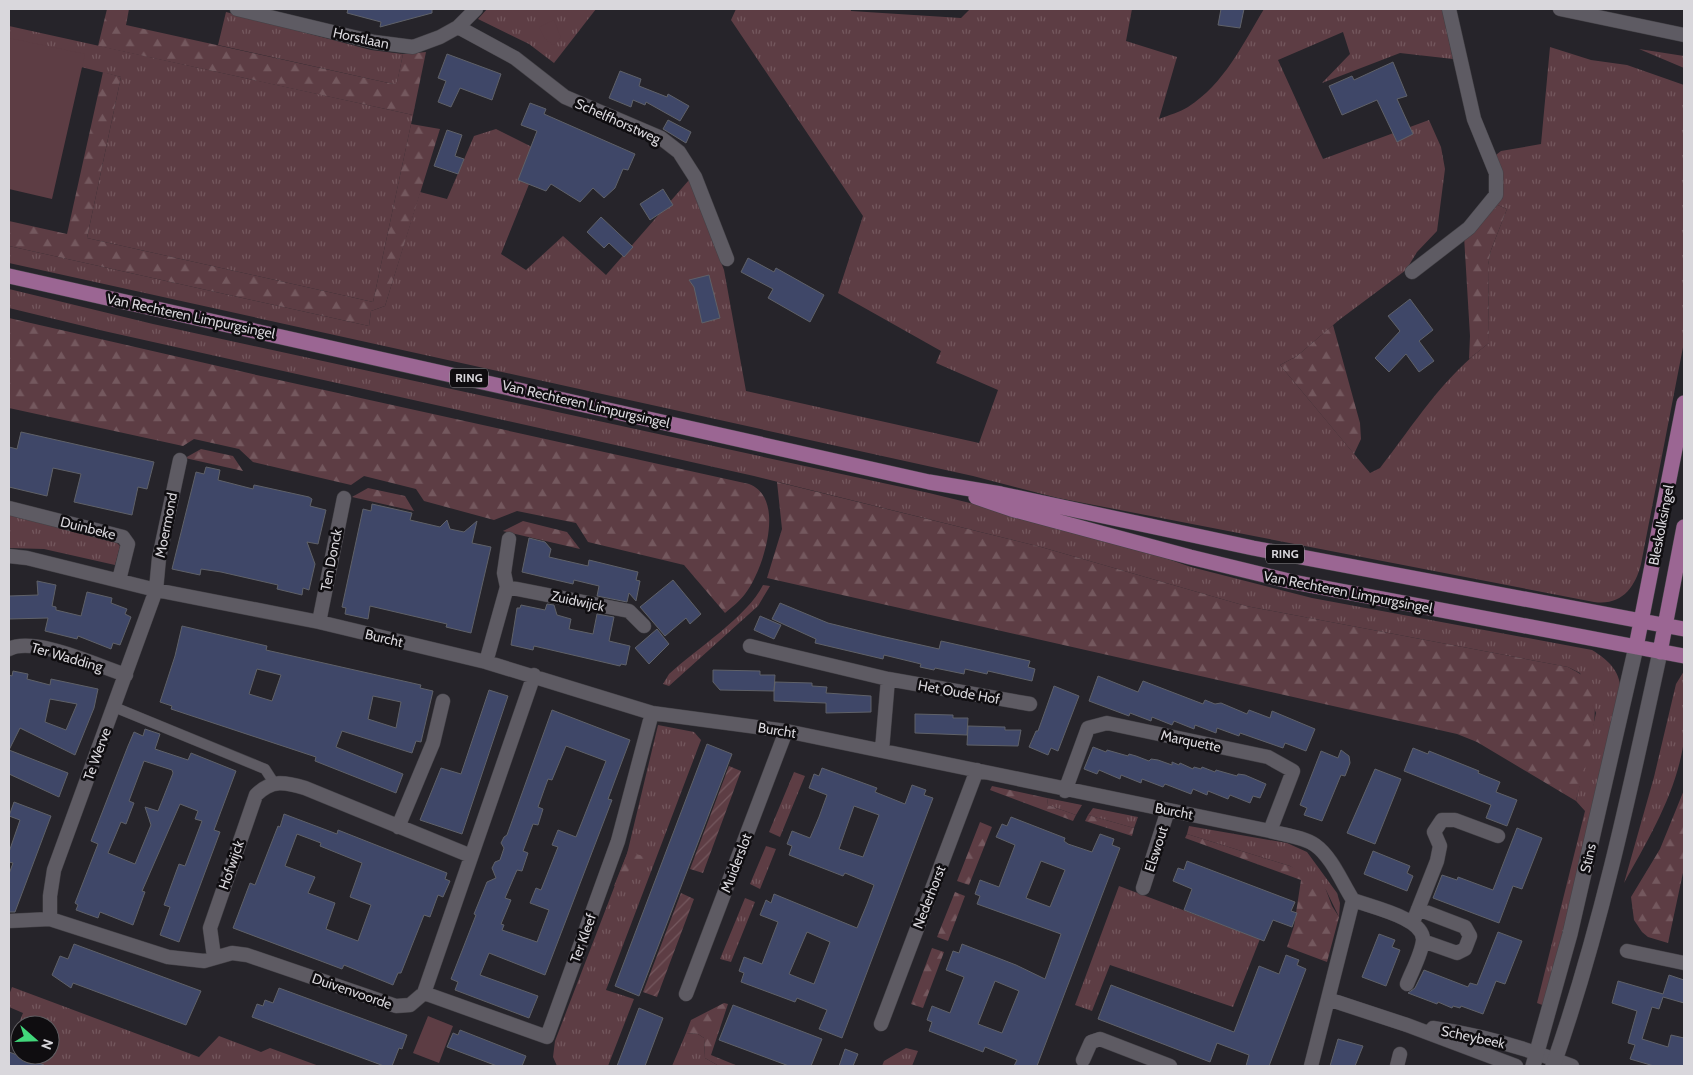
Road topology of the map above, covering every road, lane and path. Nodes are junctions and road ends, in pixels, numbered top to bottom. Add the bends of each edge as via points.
1 (237, 9) edge
2 (476, 9) edge
3 (1449, 9) edge
4 (1560, 9) edge
5 (458, 27) junction
6 (1684, 35) edge
7 (727, 259) dead end
8 (1412, 272) dead end
9 (9, 276) edge
10 (1684, 403) edge
11 (180, 460) dead end
12 (930, 482) junction
13 (344, 498) dead end
14 (9, 508) edge
15 (1684, 528) edge
16 (509, 539) dead end
17 (9, 556) edge
18 (119, 580) junction
19 (507, 586) junction
20 (156, 590) junction
21 (319, 622) junction
22 (1642, 622) junction
23 (1666, 625) junction
24 (644, 626) dead end
25 (1684, 629) edge
26 (750, 646) dead end
27 (1636, 647) junction
28 (9, 649) edge
29 (1660, 652) junction
30 (1684, 656) edge
31 (486, 662) junction
32 (126, 675) junction
33 (534, 676) junction
34 (888, 680) junction
35 (443, 701) dead end
36 (1030, 704) dead end
37 (114, 707) junction
38 (652, 713) junction
39 (786, 731) junction
40 (882, 750) junction
41 (976, 770) junction
42 (274, 783) junction
43 (1065, 791) junction
44 (1168, 810) junction
45 (398, 826) junction
46 (1270, 831) junction
47 (1498, 836) dead end
48 (471, 856) junction
49 (1143, 888) dead end
50 (1353, 900) junction
51 (1416, 916) junction
52 (50, 919) junction
53 (9, 921) edge
54 (1423, 941) junction
55 (1627, 951) dead end
56 (214, 958) junction
57 (1684, 963) edge
58 (1407, 984) dead end
59 (424, 993) junction
60 (686, 994) dead end
61 (1328, 999) junction
62 (881, 1024) dead end
63 (1407, 1025) junction
64 (1535, 1059) edge
65 (1083, 1060) dead end
66 (1554, 1063) edge
67 (1170, 1066) edge
68 (1311, 1066) edge
69 (1516, 1066) edge
70 (1572, 1066) edge

1 - 5 street, Horstlaan via 399,46 413,46
2 - 5 street, Horstlaan
3 - 8 street via 1474,119 1496,173 1496,195 1469,228
4 - 6 street
5 - 7 street, Schelfhorstweg via 515,58 565,97 661,138 679,152 695,177
9 - 12 main road, Van Rechteren Limpurgsingel / RING
10 - 22 main road, Bleskolksingel
11 - 20 street, Moermond via 159,558
12 - 22 main road, Van Rechteren Limpurgsingel / RING
12 - 27 main road, Van Rechteren Limpurgsingel / RING via 1012,509 1293,582
13 - 21 street, Ten Donck
14 - 18 street, Duinbeke via 123,536 128,544
15 - 23 main road, Bleskolksingel
16 - 19 street via 504,574
17 - 18 street, Burcht
18 - 20 street, Burcht
19 - 24 street, Zuidwijck via 629,612
19 - 31 street
20 - 21 street, Burcht
20 - 32 street, Te Werve
21 - 31 street, Burcht
22 - 23 main road, Van Rechteren Limpurgsingel / RING
22 - 27 main road, Bleskolksingel
23 - 25 main road, Van Rechteren Limpurgsingel
23 - 29 main road, Bleskolksingel
26 - 34 street, Het Oude Hof
27 - 29 main road, Van Rechteren Limpurgsingel / RING
27 - 64 street, Stins via 1577,907
28 - 32 street, Ter Wadding via 17,645 36,645
29 - 30 main road, Van Rechteren Limpurgsingel
29 - 66 street, Stins via 1612,860 1576,997
31 - 33 street, Burcht
32 - 37 street, Te Werve
33 - 38 street, Burcht
33 - 48 street
34 - 36 street, Het Oude Hof
34 - 40 street
35 - 45 street via 432,743
37 - 42 street via 265,769
37 - 52 street, Te Werve via 54,870
38 - 39 street, Burcht
38 - 59 street, Ter Kleef via 618,841 547,1037
39 - 40 street, Burcht
39 - 60 street, Muiderslot
40 - 41 street, Burcht
41 - 43 street, Burcht
41 - 62 street, Nederhorst
42 - 45 street via 283,781 305,788
42 - 56 street, Hofwijck via 256,795 228,872 210,928
43 - 44 street, Burcht
43 - 46 street, Marquette via 1088,728 1106,723 1268,757 1293,771
44 - 46 street, Burcht
44 - 49 street, Elswout
45 - 48 street
46 - 50 street, Burcht via 1315,845
47 - 51 street via 1455,820 1442,820 1434,832 1440,846 1437,861
48 - 59 street
50 - 51 street
50 - 61 street
51 - 54 street
51 - 54 street via 1465,927 1470,936 1465,949 1457,953
52 - 53 street, Duivenvoorde
52 - 56 street, Duivenvoorde via 168,957 204,961
54 - 58 street
55 - 57 street
56 - 59 street, Duivenvoorde via 232,953 247,955 396,1006 410,1005
61 - 63 street, Scheybeek
61 - 68 street
63 - 64 street, Scheybeek via 1469,1034
63 - 69 street, Scheybeek
64 - 66 street, Scheybeek
65 - 67 street via 1091,1042 1100,1039
66 - 70 street, Scheybeek

